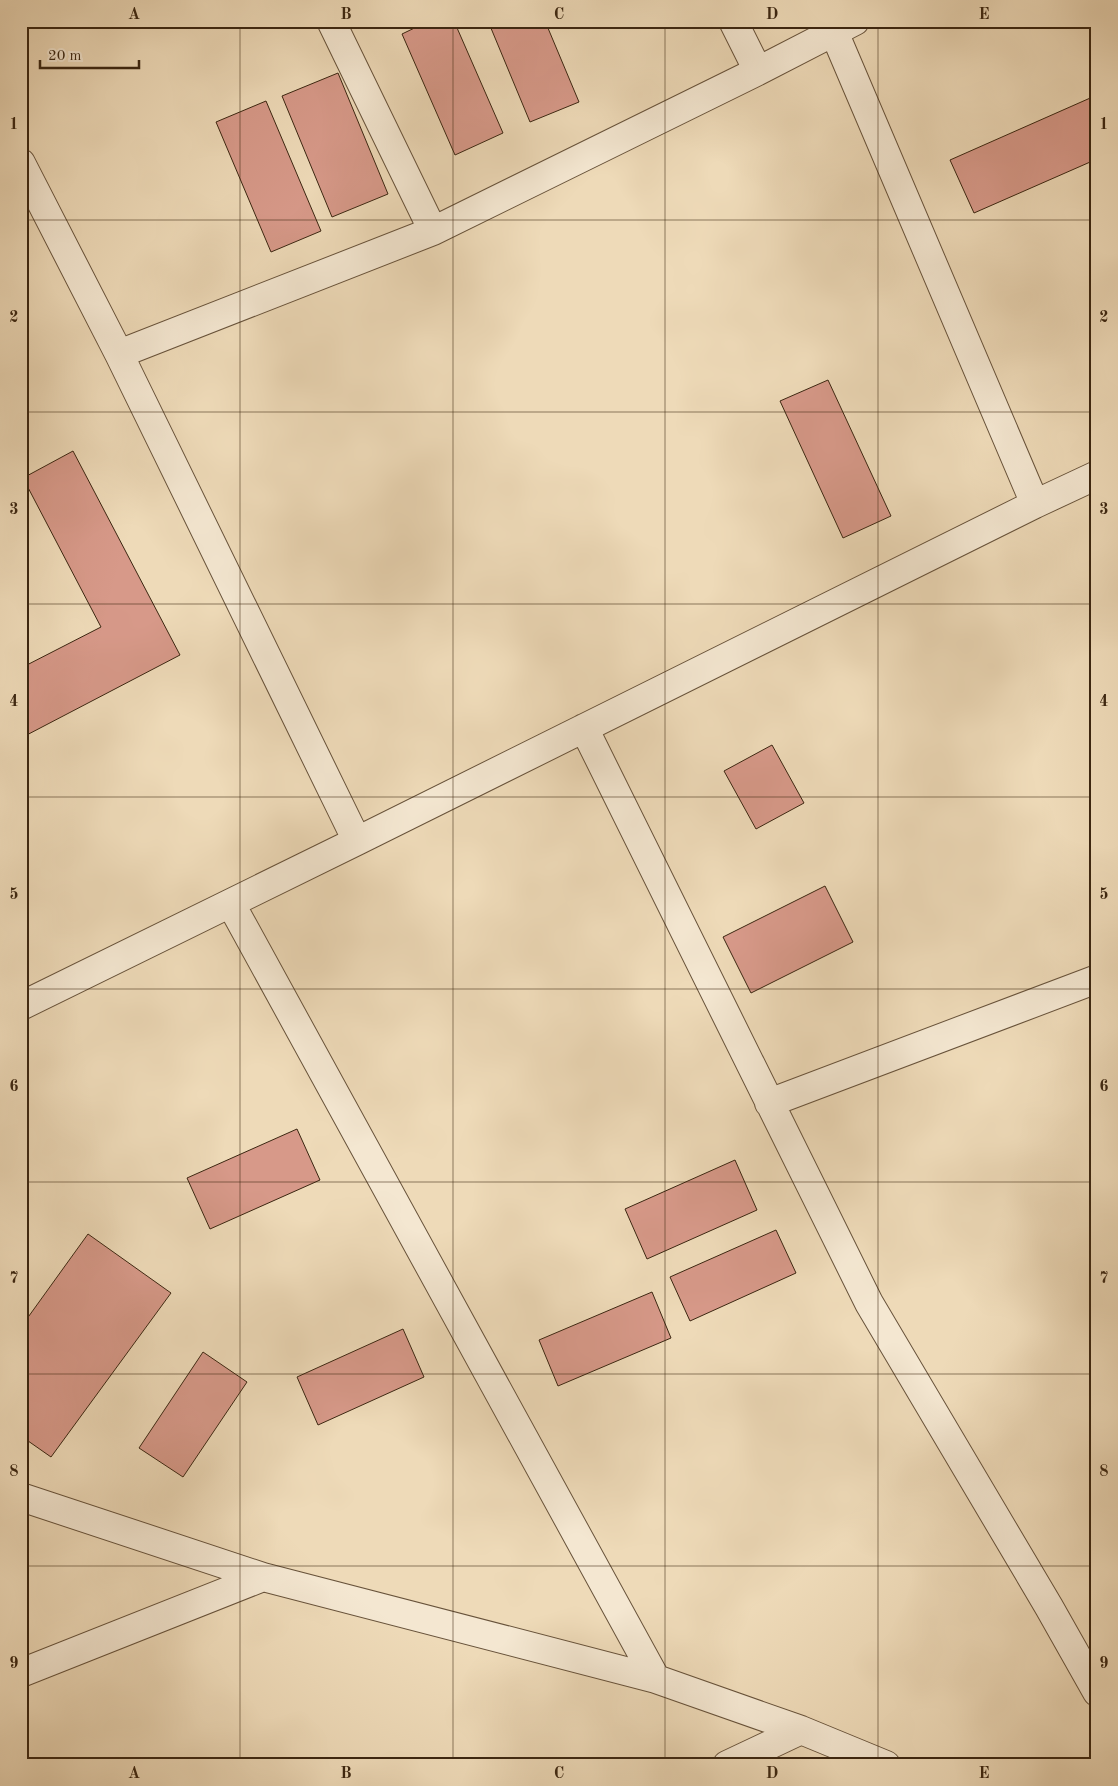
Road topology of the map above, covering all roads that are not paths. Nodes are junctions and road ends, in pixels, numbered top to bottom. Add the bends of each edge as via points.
1 (331, 21) edge
2 (733, 21) edge
3 (844, 27) edge
4 (758, 71) junction
5 (21, 163) edge
6 (432, 231) junction
7 (119, 354) junction
8 (1097, 475) edge
9 (1035, 504) junction
10 (584, 728) junction
11 (357, 841) junction
12 (231, 904) junction
13 (1097, 979) edge
14 (21, 1006) edge
15 (769, 1103) junction
16 (21, 1497) edge
17 (263, 1577) junction
18 (21, 1673) edge
19 (656, 1679) junction
20 (1097, 1692) edge
21 (801, 1730) junction
22 (727, 1765) edge
23 (886, 1765) edge

1 - 6 street
2 - 4 street
3 - 4 street
3 - 9 street
4 - 6 street
5 - 7 street
6 - 7 street
7 - 11 street
8 - 9 street
9 - 10 street
10 - 11 street
10 - 15 street
11 - 12 street
12 - 14 street
12 - 19 street
13 - 15 street
15 - 20 street via 869,1303
16 - 17 street
17 - 18 street
17 - 19 street
19 - 21 street
21 - 22 street
21 - 23 street

